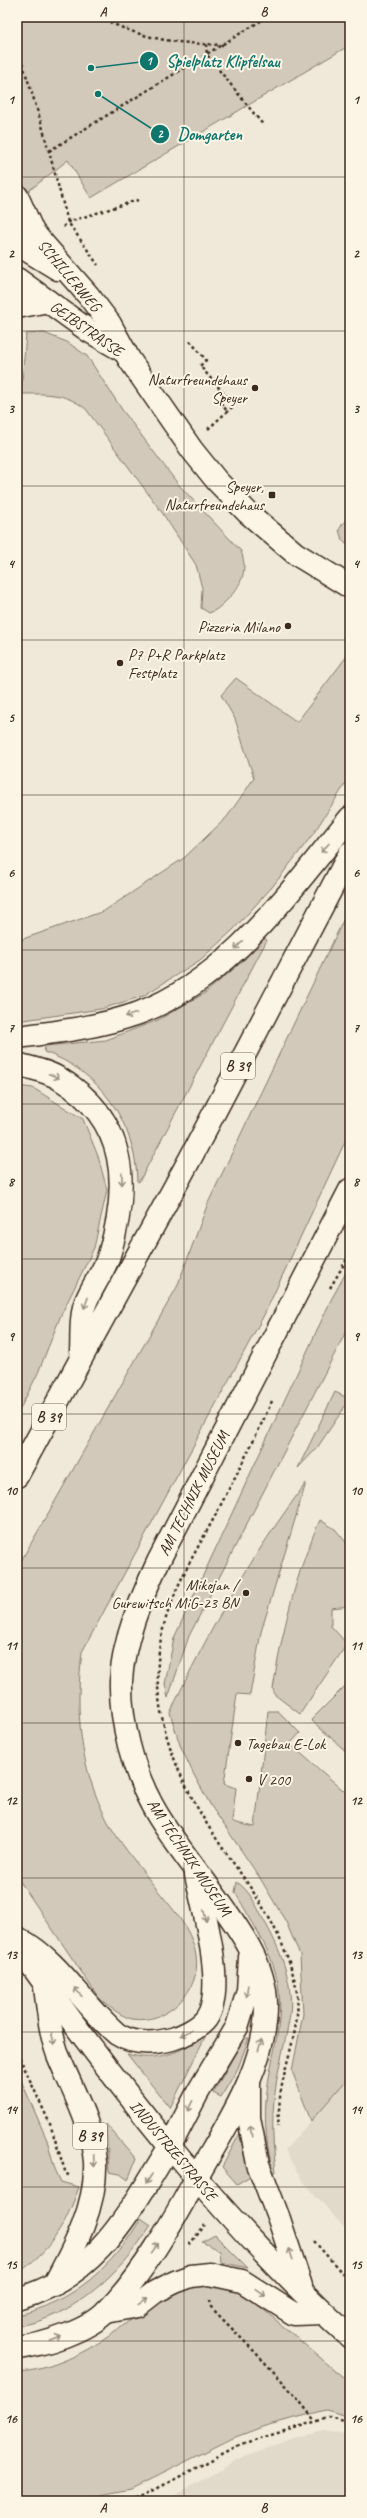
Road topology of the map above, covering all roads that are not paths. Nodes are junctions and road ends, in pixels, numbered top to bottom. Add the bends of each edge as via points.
1 (17, 196) edge
2 (17, 244) edge
3 (69, 276) junction
4 (17, 279) edge
5 (48, 301) junction
6 (17, 307) edge
7 (125, 352) junction
8 (350, 587) edge
9 (350, 818) edge
10 (350, 852) edge
11 (17, 1037) edge
12 (17, 1064) edge
13 (350, 1190) edge
14 (81, 1358) junction
15 (17, 1476) edge
16 (194, 1864) junction
17 (17, 1938) edge
18 (17, 1945) edge
19 (250, 1952) junction
20 (45, 1987) junction
21 (250, 2082) junction
22 (170, 2146) junction
23 (197, 2177) junction
24 (54, 2285) junction
25 (302, 2291) junction
26 (17, 2299) edge
27 (106, 2312) junction
28 (323, 2313) junction
29 (350, 2337) edge
30 (17, 2348) edge

1 - 3 street, SCHILLERWEG via 33,232
2 - 3 street, GEIBSTRASSE
3 - 7 street, SCHILLERWEG via 88,295 110,324
4 - 5 street, GEIBSTRASSE
5 - 6 street
5 - 7 street, GEIBSTRASSE via 89,331
7 - 8 street, GEIBSTRASSE via 192,450 217,481 248,513 296,554
9 -> 11 street via 258,928 224,960 179,993 139,1012 99,1024
10 - 14 street, B 39
12 -> 14 street, B 39 via 60,1078 83,1097 97,1110 118,1152 122,1172 118,1222 108,1257 84,1305
13 - 16 street, AM TECHNIK MUSEUM via 158,1562 132,1626 121,1681 124,1717 131,1752 152,1804
14 - 15 street, B 39
16 -> 17 street via 214,1966 213,2001 206,2018 193,2030 177,2038 148,2043 125,2039 116,2034 56,1967
16 - 19 street, AM TECHNIK MUSEUM via 226,1908
18 - 20 street, INDUSTRIESTRASSE
21 -> 19 street, AM TECHNIK MUSEUM via 264,2035 266,2003 261,1974
19 -> 22 street via 248,1991 236,2027
20 - 22 street, INDUSTRIESTRASSE via 132,2102
20 -> 24 street, B 39 via 54,2042 86,2120 95,2162 85,2222
21 - 23 street, AM TECHNIK MUSEUM
25 -> 21 street via 279,2218 258,2164 249,2118
22 - 23 street, INDUSTRIESTRASSE
22 -> 24 street via 117,2231 92,2258
23 - 25 street, INDUSTRIESTRASSE
27 -> 23 street, AM TECHNIK MUSEUM via 168,2230
24 - 26 street
25 - 28 street, INDUSTRIESTRASSE
27 -> 28 street via 136,2306 175,2282 191,2276 210,2274 242,2281 294,2314
30 -> 27 street via 32,2346 67,2334
28 - 29 street, INDUSTRIESTRASSE

